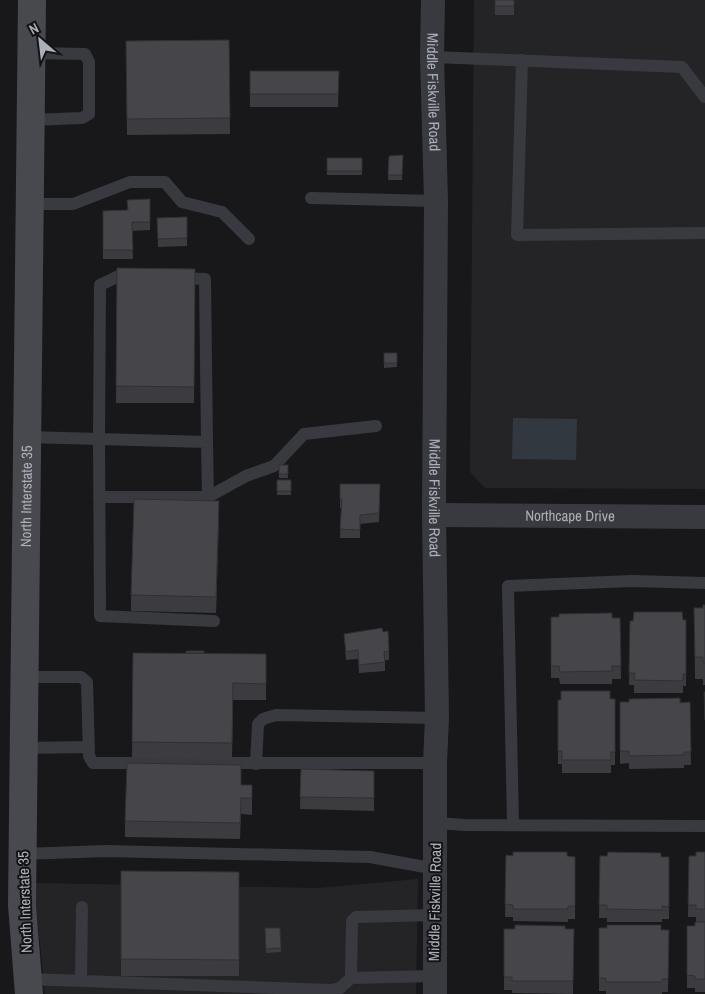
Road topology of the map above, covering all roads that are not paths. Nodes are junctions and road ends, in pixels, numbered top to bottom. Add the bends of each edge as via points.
1 (32, 0) edge
2 (433, 0) edge
3 (32, 53) junction
4 (432, 57) junction
5 (522, 60) junction
6 (705, 97) edge
7 (31, 120) junction
8 (311, 198) dead end
9 (436, 201) junction
10 (30, 204) junction
11 (705, 233) edge
12 (249, 239) dead end
13 (149, 276) edge
14 (168, 277) edge
15 (376, 426) dead end
16 (27, 437) junction
17 (99, 439) junction
18 (207, 442) junction
19 (99, 497) junction
20 (208, 497) junction
21 (434, 515) junction
22 (705, 517) edge
23 (705, 583) edge
24 (214, 621) dead end
25 (25, 677) junction
26 (437, 718) junction
27 (89, 747) junction
28 (24, 748) junction
29 (435, 763) junction
30 (256, 764) junction
31 (436, 823) junction
32 (513, 825) junction
33 (705, 826) edge
34 (22, 854) junction
35 (436, 869) junction
36 (82, 908) dead end
37 (436, 915) junction
38 (351, 978) junction
39 (80, 982) junction
40 (435, 985) edge
41 (29, 986) edge

1 - 3 main road, North Interstate 35
2 - 4 street, Middle Fiskville Road
3 - 7 main road, North Interstate 35
3 - 7 lane via 85,54 89,62 89,114 82,118
4 - 5 lane
4 - 9 street, Middle Fiskville Road
5 - 6 lane via 682,67
5 - 11 lane via 517,235
7 - 10 main road, North Interstate 35
8 - 9 lane
9 - 21 street, Middle Fiskville Road
10 - 12 lane via 73,204 130,182 165,182 182,202 222,212
10 - 16 main road, North Interstate 35
13 - 17 lane via 120,275 100,285
14 - 18 lane via 205,279
15 - 20 lane via 304,434 274,466 246,476
16 - 17 lane
16 - 25 main road, North Interstate 35
17 - 18 lane
17 - 19 lane
18 - 20 lane
19 - 20 lane
19 - 24 lane via 100,616
21 - 22 street, Northcape Drive
21 - 26 street, Middle Fiskville Road
23 - 32 lane via 632,581 508,586
25 - 27 lane via 81,677 87,682
25 - 28 main road, North Interstate 35
26 - 29 street, Middle Fiskville Road
26 - 30 lane via 276,715 258,724
27 - 28 lane
27 - 30 lane via 93,762
28 - 34 main road, North Interstate 35
29 - 30 lane
29 - 31 street, Middle Fiskville Road
31 - 32 lane
31 - 35 street, Middle Fiskville Road
32 - 33 lane
34 - 35 lane via 106,851 361,857
34 - 41 main road, North Interstate 35 via 22,905
35 - 37 street, Middle Fiskville Road
36 - 39 lane
37 - 38 lane via 356,917 352,921
37 - 40 street, Middle Fiskville Road
38 - 39 lane via 340,988 331,990
38 - 40 lane
39 - 41 lane

